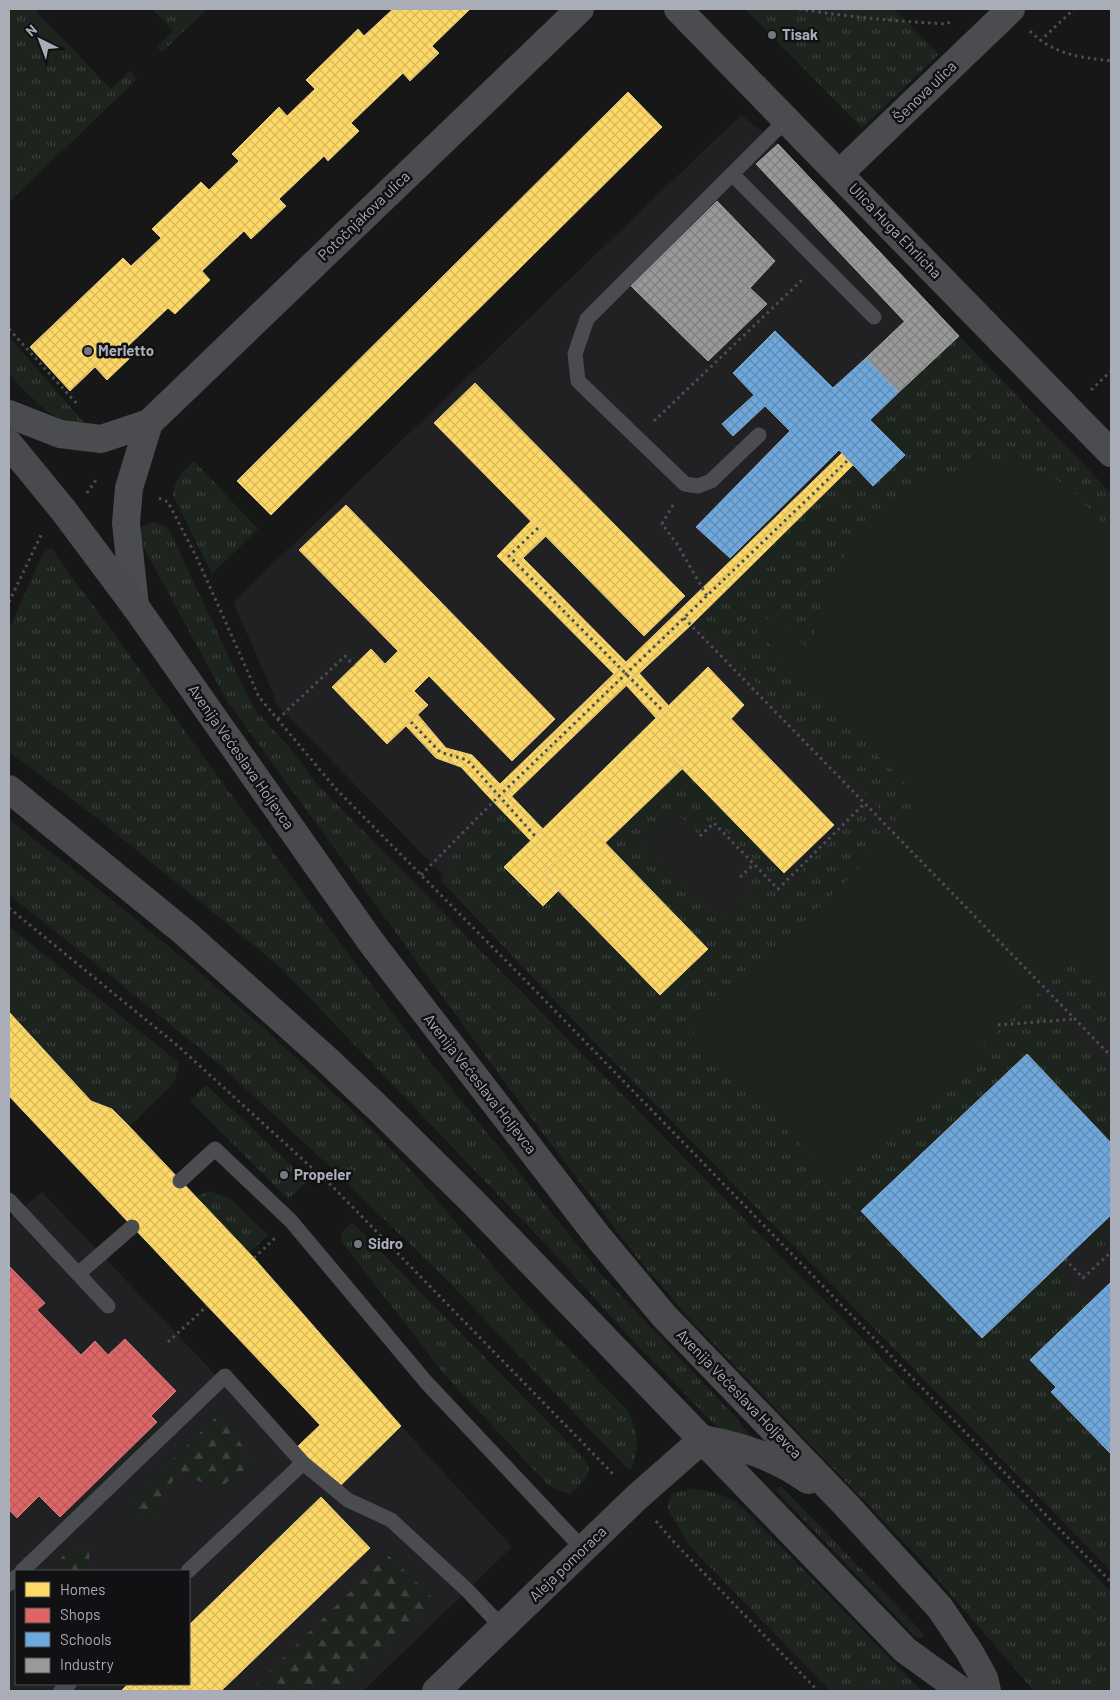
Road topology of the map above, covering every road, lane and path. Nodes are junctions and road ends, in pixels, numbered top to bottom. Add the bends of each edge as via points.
1 (580, 9) edge
2 (678, 9) edge
3 (799, 9) edge
4 (1010, 9) edge
5 (1074, 9) edge
6 (954, 21) dead end
7 (1040, 41) junction
8 (1111, 61) edge
9 (786, 120) junction
10 (732, 174) junction
11 (839, 174) junction
12 (820, 263) junction
13 (874, 317) dead end
14 (9, 328) edge
15 (1111, 371) edge
16 (1091, 390) dead end
17 (81, 408) dead end
18 (9, 414) edge
19 (149, 423) junction
20 (759, 435) dead end
21 (636, 438) junction
22 (9, 444) edge
23 (1111, 453) edge
24 (848, 460) dead end
25 (100, 475) dead end
26 (685, 484) junction
27 (85, 496) dead end
28 (152, 496) dead end
29 (44, 528) dead end
30 (538, 528) dead end
31 (707, 596) junction
32 (9, 602) edge
33 (135, 606) junction
34 (684, 618) junction
35 (354, 666) dead end
36 (626, 674) junction
37 (663, 711) dead end
38 (278, 719) junction
39 (411, 722) dead end
40 (9, 789) edge
41 (499, 796) junction
42 (865, 803) junction
43 (535, 836) dead end
44 (700, 836) dead end
45 (754, 864) junction
46 (421, 875) junction
47 (740, 877) dead end
48 (9, 908) edge
49 (1074, 1019) junction
50 (998, 1025) dead end
51 (1111, 1056) edge
52 (180, 1181) dead end
53 (9, 1200) edge
54 (132, 1227) dead end
55 (1111, 1252) edge
56 (1065, 1260) dead end
57 (78, 1274) junction
58 (108, 1306) dead end
59 (207, 1306) dead end
60 (168, 1342) dead end
61 (702, 1439) junction
62 (303, 1463) junction
63 (621, 1481) dead end
64 (847, 1506) junction
65 (656, 1521) dead end
66 (583, 1549) junction
67 (23, 1570) edge
68 (189, 1570) edge
69 (1111, 1582) edge
70 (502, 1627) junction
71 (437, 1691) edge
72 (818, 1691) edge
73 (962, 1691) edge
74 (987, 1691) edge

1 - 19 street, Potočnjakova ulica
2 - 9 street, Ulica Huga Ehrlicha
3 - 6 path via 894,21 946,24
4 - 7 path
4 - 11 street, Šenova ulica
5 - 7 path
7 - 8 path via 1071,56
9 - 10 lane
9 - 11 street, Ulica Huga Ehrlicha
10 - 12 lane
10 - 21 lane via 587,319 574,354 578,381
11 - 23 street, Ulica Huga Ehrlicha
12 - 13 lane
12 - 21 path
14 - 17 path
15 - 16 path
18 - 19 street, Potočnjakova ulica via 60,434 101,439
19 - 33 street, Potočnjakova ulica via 129,488 126,523
20 - 26 lane via 711,481 698,486
21 - 26 lane
22 - 33 street, Avenija Većeslava Holjevca
24 - 31 path
25 - 27 path
26 - 31 path via 662,524
28 - 38 path via 168,502 197,558 259,697
29 - 32 path
30 - 36 path via 509,556
31 - 34 path
33 - 64 street, Avenija Većeslava Holjevca via 371,942 599,1238 664,1316
34 - 36 path
34 - 42 path
35 - 38 path via 345,656
36 - 37 path
36 - 41 path
38 - 46 path via 336,789
39 - 41 path via 440,752 466,760
40 - 61 street via 186,933 325,1058 474,1202
41 - 43 path
41 - 46 path
42 - 45 path via 778,889
42 - 49 path
44 - 45 path via 714,823
45 - 47 path
46 - 69 path
48 - 63 path via 178,1046 333,1187
49 - 50 path
49 - 51 path
52 - 66 lane via 215,1149 291,1221 426,1382
53 - 57 lane
54 - 57 lane
55 - 56 path via 1083,1278
57 - 58 lane
59 - 60 path
61 - 64 street via 762,1454 790,1467
61 - 66 street, Aleja pomoraca
61 - 73 street via 905,1650
62 - 67 lane via 226,1376
62 - 68 lane
62 - 70 lane via 348,1500 391,1520
64 - 74 street, Avenija Većeslava Holjevca via 940,1608 969,1651 984,1678
65 - 72 path
66 - 70 street, Aleja pomoraca
70 - 71 street, Aleja pomoraca

